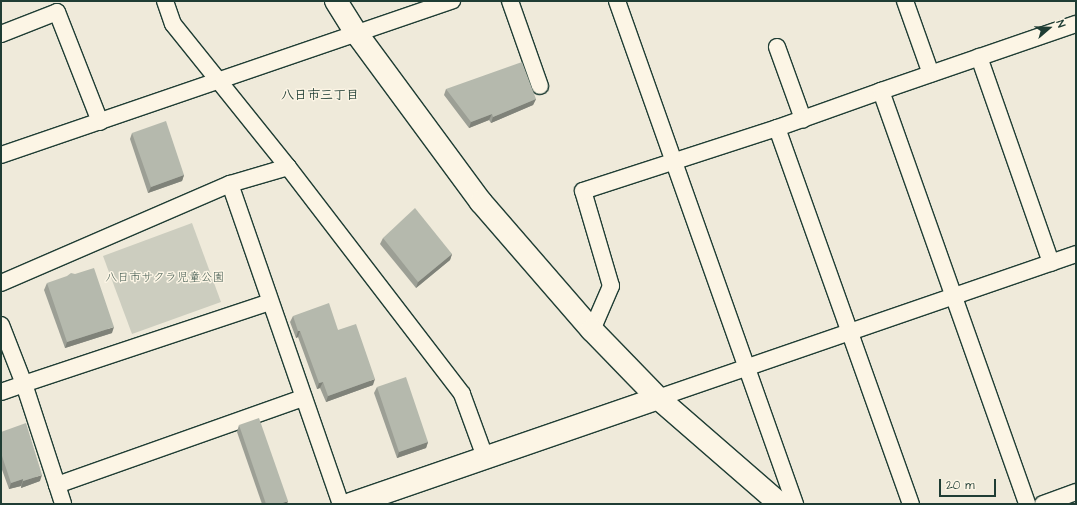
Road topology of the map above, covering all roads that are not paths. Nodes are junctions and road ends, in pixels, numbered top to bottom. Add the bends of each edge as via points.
1 (165, 1) edge
2 (336, 1) edge
3 (452, 1) edge
4 (510, 1) edge
5 (617, 1) edge
6 (905, 1) edge
7 (1076, 24) edge
8 (1, 34) edge
9 (357, 34) junction
10 (777, 47) dead end
11 (979, 57) junction
12 (931, 74) junction
13 (220, 82) junction
14 (540, 86) dead end
15 (881, 91) junction
16 (803, 119) junction
17 (100, 122) junction
18 (777, 128) junction
19 (1, 155) edge
20 (674, 163) junction
21 (288, 167) junction
22 (230, 184) junction
23 (1076, 254) edge
24 (1051, 262) junction
25 (1, 283) edge
26 (954, 296) junction
27 (270, 302) junction
28 (1, 325) edge
29 (592, 330) junction
30 (850, 332) junction
31 (746, 368) junction
32 (24, 384) junction
33 (1, 392) edge
34 (303, 398) junction
35 (658, 398) junction
36 (485, 457) junction
37 (57, 485) junction
38 (1076, 492) edge
39 (63, 504) edge
40 (341, 504) edge
41 (351, 504) edge
42 (780, 504) edge
43 (795, 504) edge
44 (911, 504) edge
45 (1027, 504) edge
46 (1043, 504) edge

1 - 13 street via 173,24
2 - 9 street
3 - 9 street
4 - 14 street
5 - 20 street
6 - 12 street
7 - 11 street
8 - 17 street via 57,12
9 - 13 street
9 - 29 street via 481,202
10 - 16 street
11 - 12 street
11 - 24 street
12 - 15 street
13 - 17 street
13 - 21 street
15 - 16 street
15 - 26 street
16 - 18 street
17 - 19 street
18 - 20 street
18 - 30 street
20 - 29 street via 582,191 611,286
20 - 31 street
21 - 22 street
21 - 36 street via 462,394
22 - 25 street
22 - 27 street
23 - 24 street
24 - 26 street
26 - 30 street
26 - 45 street
27 - 32 street
27 - 34 street
28 - 32 street
29 - 35 street
30 - 31 street
30 - 44 street
31 - 35 street
31 - 43 street
32 - 33 street
32 - 37 street
34 - 37 street
34 - 40 street
35 - 36 street
35 - 42 street
36 - 41 street
37 - 39 street
38 - 46 street

